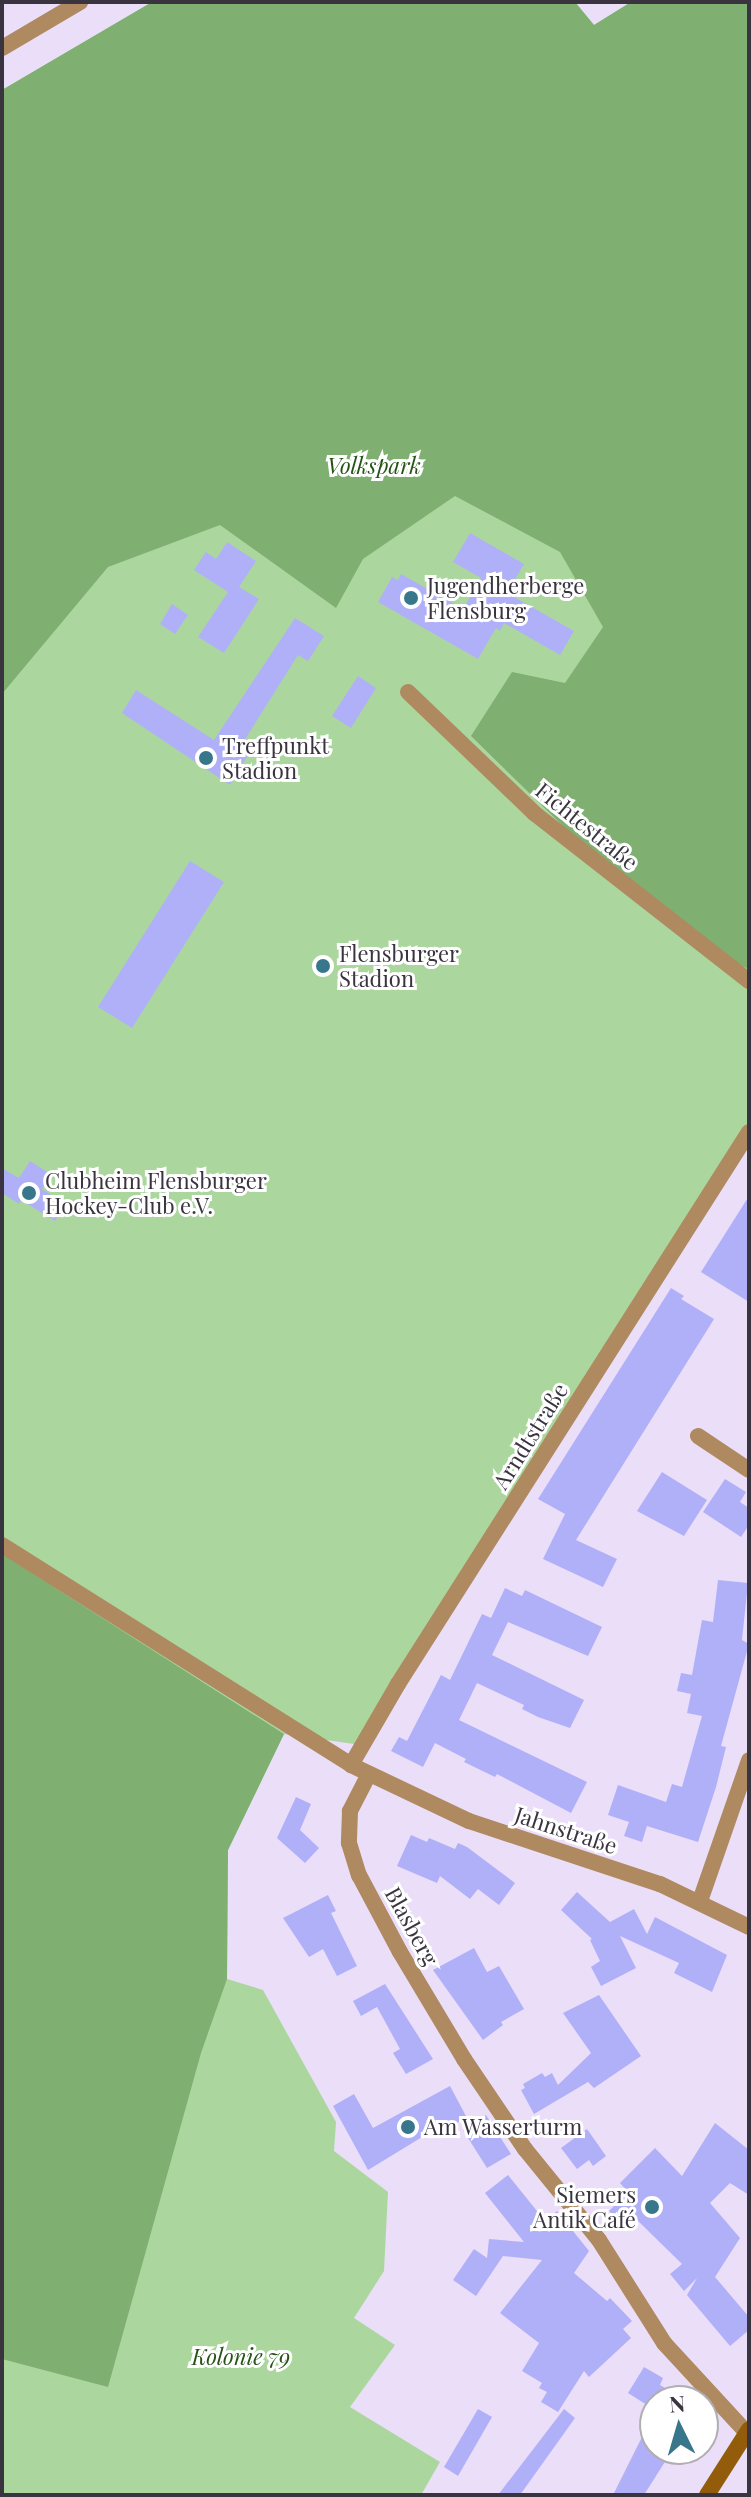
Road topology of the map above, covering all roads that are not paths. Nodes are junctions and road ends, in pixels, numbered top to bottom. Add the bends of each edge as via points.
1 (80, 2) edge
2 (2, 48) edge
3 (408, 692) dead end
4 (749, 981) edge
5 (749, 1132) edge
6 (698, 1436) dead end
7 (749, 1470) edge
8 (2, 1545) edge
9 (749, 1760) edge
10 (351, 1765) junction
11 (369, 1774) junction
12 (700, 1901) junction
13 (749, 1927) edge
14 (748, 2432) edge
15 (707, 2495) edge

1 - 2 street
3 - 4 street, Fichtestraße via 534,813
5 - 10 street, Arndtstraße
6 - 7 street
8 - 10 street
9 - 12 street
10 - 11 street
11 - 12 street, Jahnstraße via 469,1821
11 - 14 street, Blasberg via 350,1811 349,1843 359,1875 400,1952 473,2072 525,2149 599,2240 664,2343
12 - 13 street, Jahnstraße
14 - 15 main road

